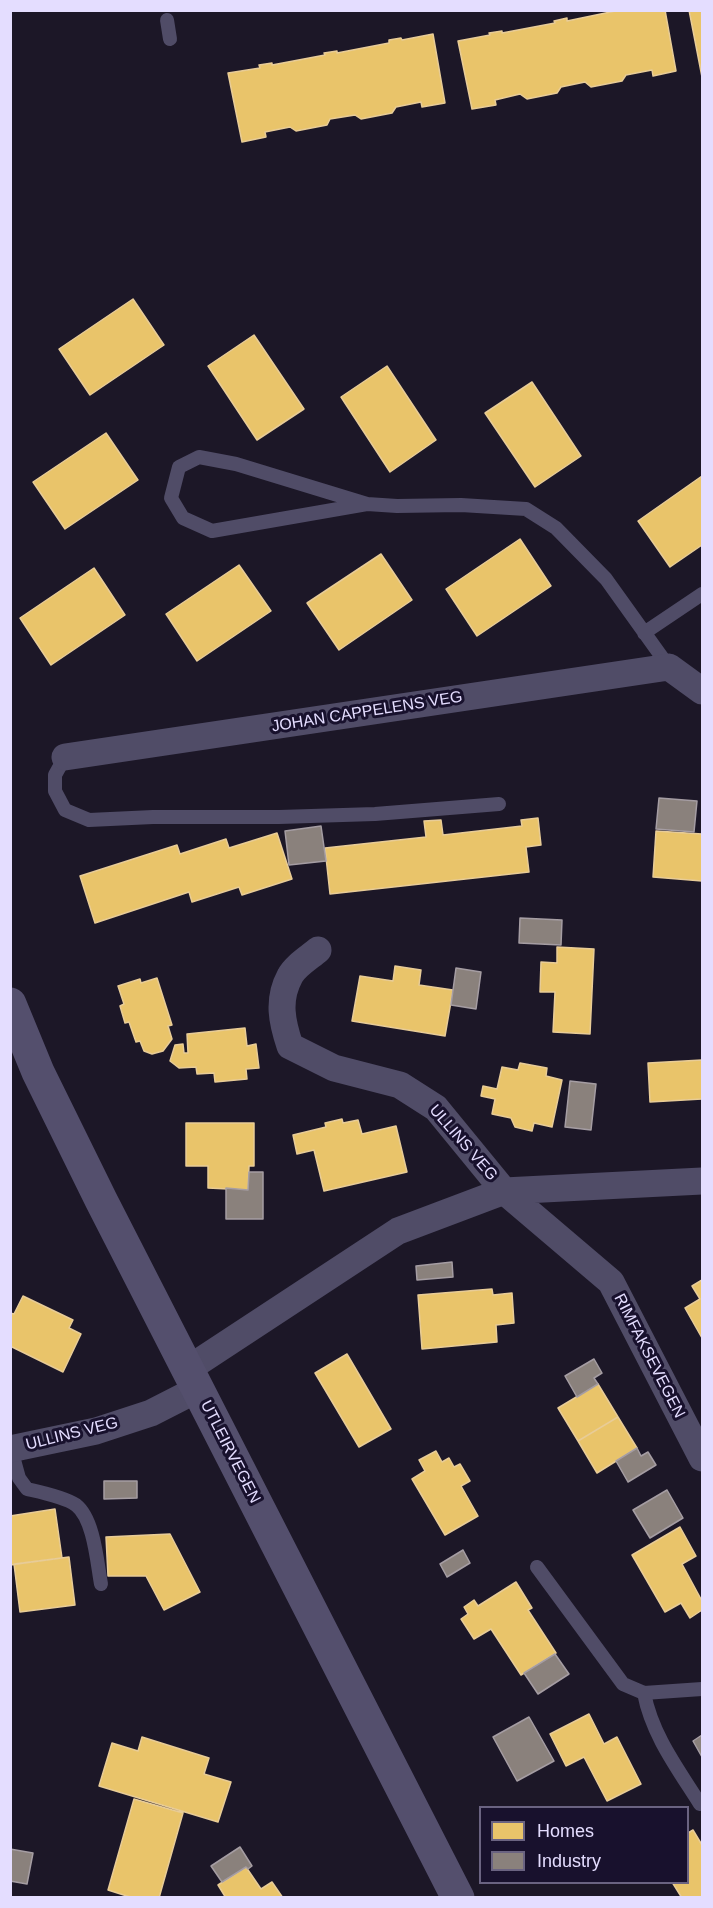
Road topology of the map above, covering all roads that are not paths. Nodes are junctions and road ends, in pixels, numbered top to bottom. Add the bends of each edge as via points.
1 (167, 20) dead end
2 (170, 39) dead end
3 (367, 504) junction
4 (702, 594) edge
5 (644, 633) junction
6 (669, 667) junction
7 (702, 691) edge
8 (65, 757) joint
9 (499, 804) dead end
10 (318, 950) dead end
11 (10, 1004) edge
12 (702, 1181) edge
13 (504, 1191) junction
14 (193, 1379) junction
15 (11, 1449) edge
16 (702, 1458) edge
17 (537, 1567) dead end
18 (101, 1584) dead end
19 (702, 1689) edge
20 (644, 1693) junction
21 (700, 1804) dead end
22 (458, 1898) edge

1 - 2 lane
3 - 3 lane via 236,464 199,457 179,467 171,498 183,518 212,531
3 - 5 lane via 526,510 556,528 606,579
4 - 5 lane
5 - 6 lane
6 - 7 street
6 - 8 street, JOHAN CAPPELENS VEG
8 - 9 lane via 55,776 55,791 66,810 89,820 343,815
10 - 13 street, ULLINS VEG via 290,975 280,1006 290,1046 333,1068 400,1085 436,1108
11 - 14 main road, UTLEIRVEGEN via 48,1093
12 - 13 street, ULLINS VEG
13 - 14 street, ULLINS VEG via 398,1231
13 - 16 street, RIMFAKSEVEGEN via 611,1282
14 - 15 street, ULLINS VEG via 151,1413 96,1431
14 - 22 main road, UTLEIRVEGEN
15 - 18 lane via 19,1478 27,1489 76,1505 89,1523
17 - 20 lane via 623,1684
19 - 20 lane
20 - 21 lane via 660,1740

